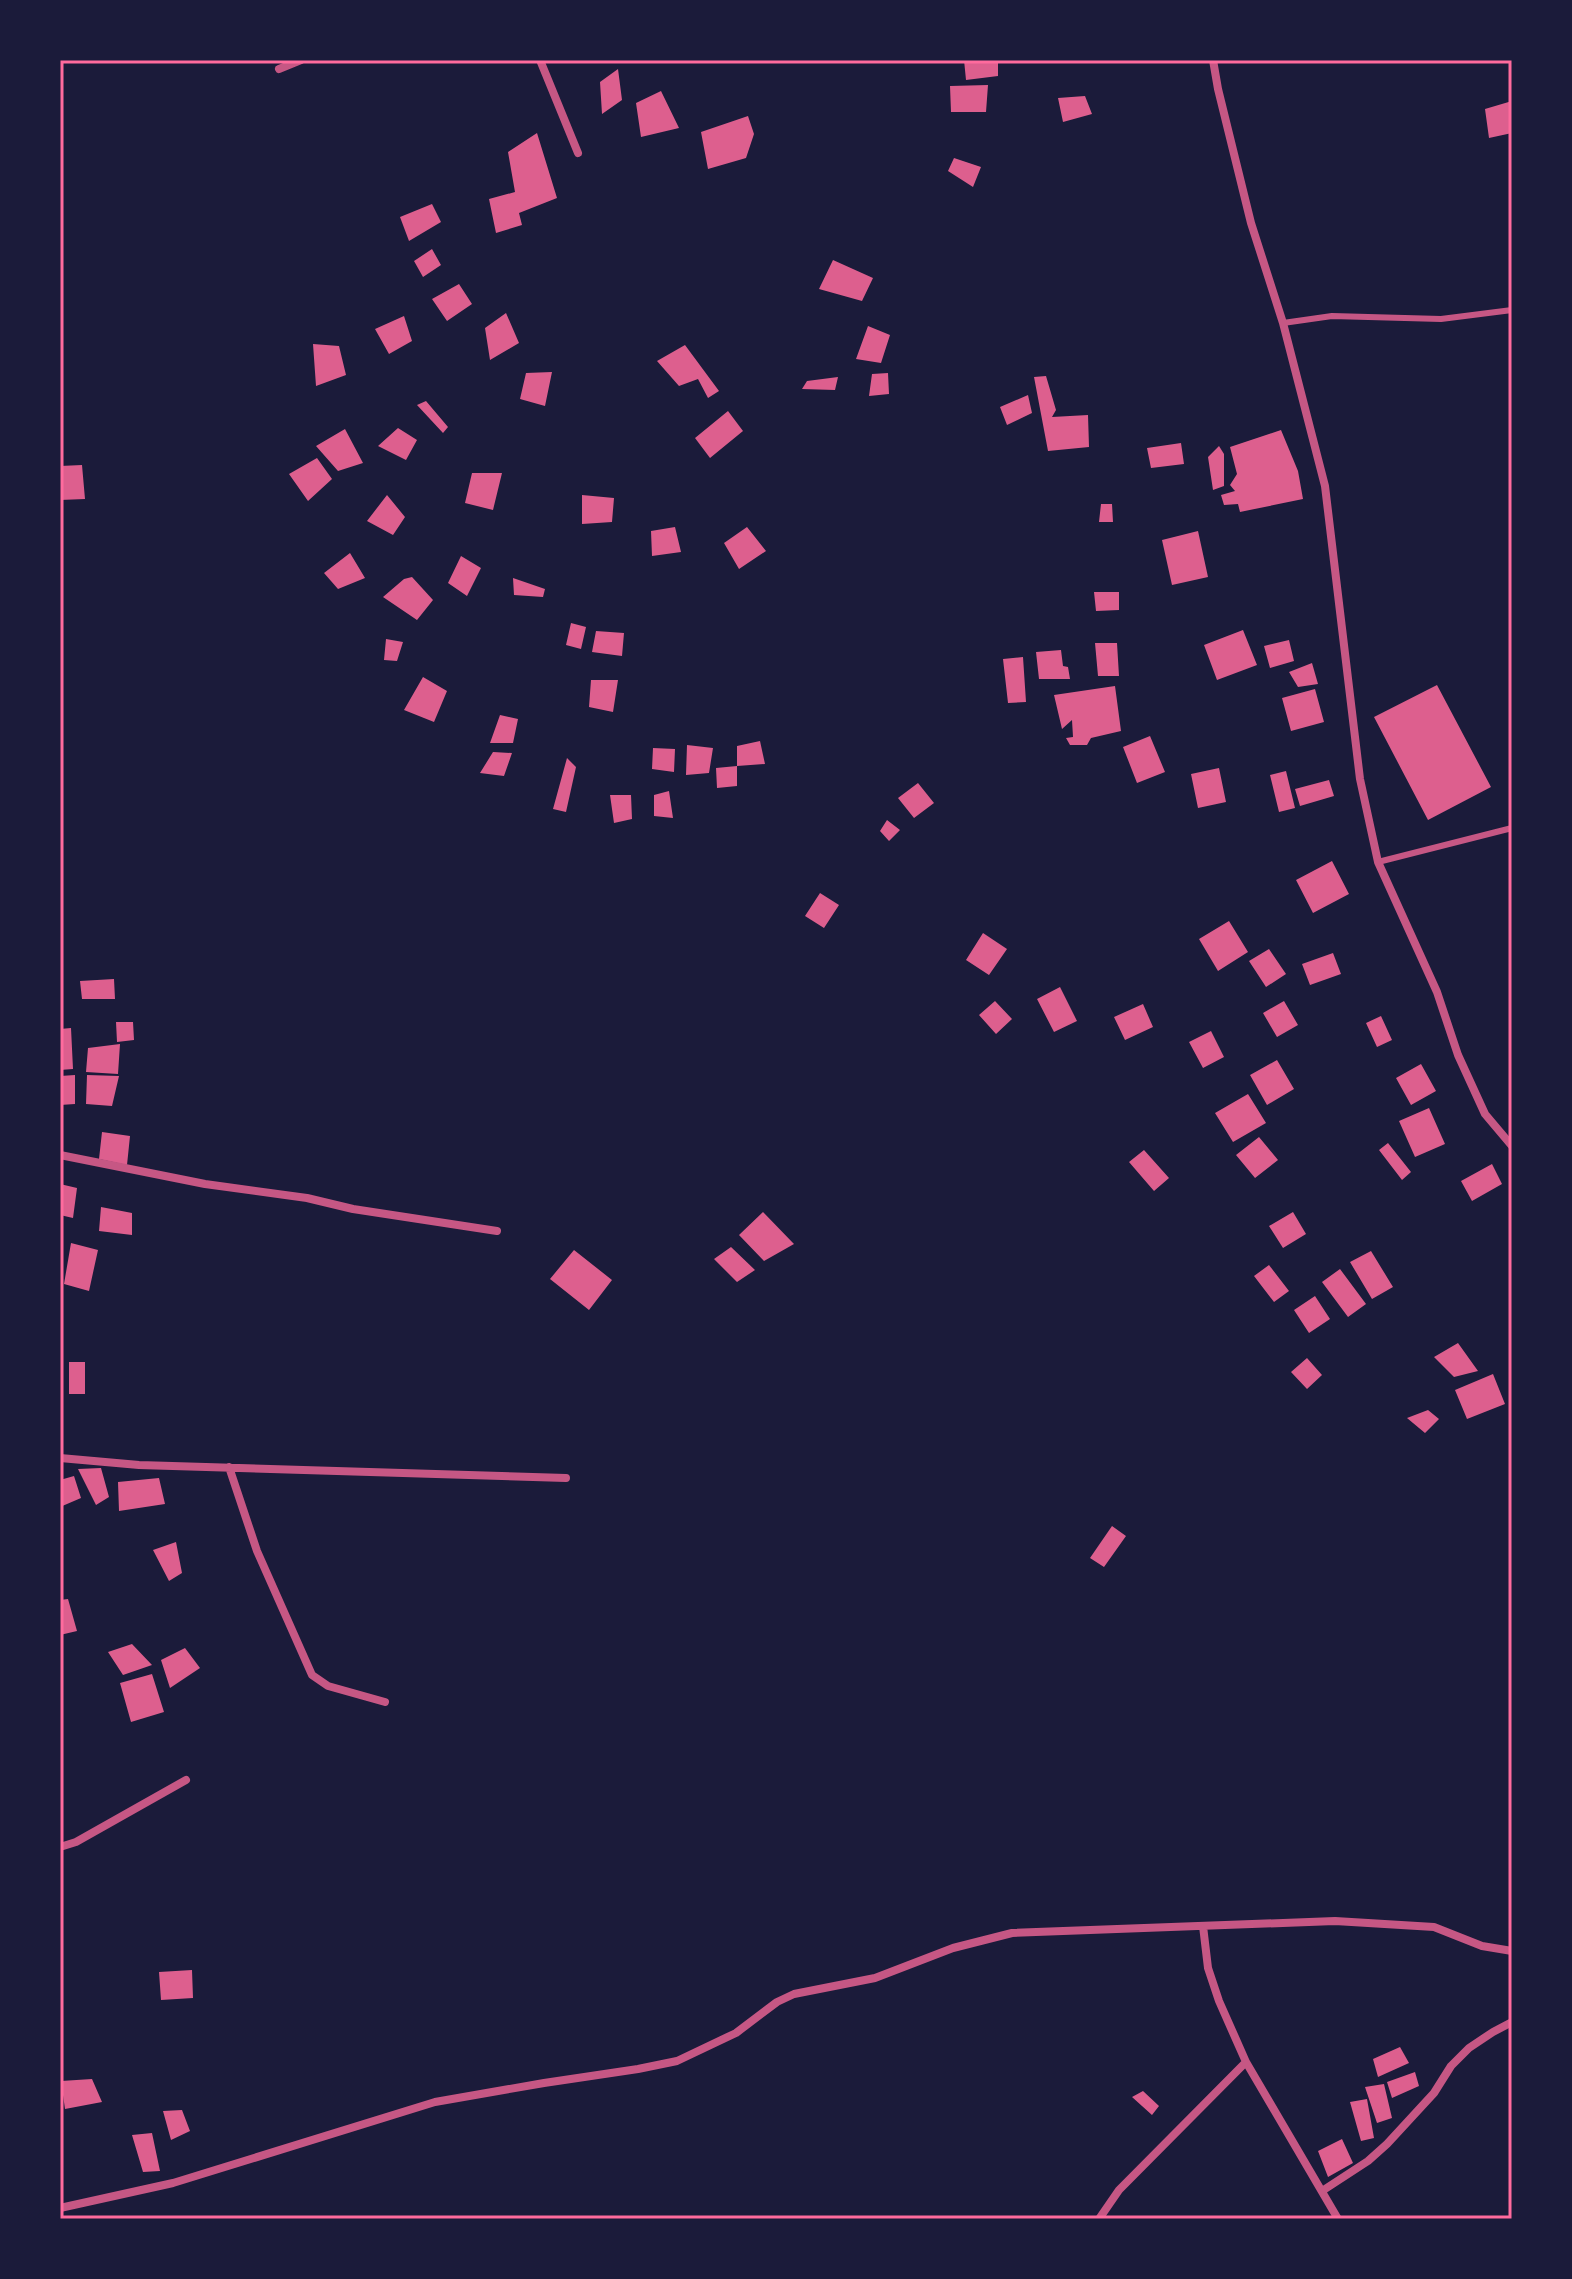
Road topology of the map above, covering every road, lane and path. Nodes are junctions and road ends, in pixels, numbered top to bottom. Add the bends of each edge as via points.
1 (301, 60) edge
2 (540, 60) edge
3 (1213, 60) edge
4 (279, 69) dead end
5 (578, 153) dead end
6 (1512, 310) edge
7 (1283, 323) junction
8 (1512, 828) edge
9 (1378, 862) junction
10 (1512, 1146) edge
11 (60, 1155) edge
12 (497, 1231) dead end
13 (60, 1458) edge
14 (229, 1467) junction
15 (566, 1478) dead end
16 (385, 1702) dead end
17 (186, 1780) dead end
18 (60, 1847) edge
19 (1203, 1926) junction
20 (1512, 1951) edge
21 (1512, 2022) edge
22 (1246, 2062) junction
23 (1322, 2191) junction
24 (60, 2208) edge
25 (1099, 2219) edge
26 (1338, 2219) edge

1 - 4 street
2 - 5 street
3 - 7 street via 1251,223
6 - 7 lane via 1441,319 1332,316
7 - 9 street via 1325,486 1360,779
8 - 9 lane
9 - 10 street via 1485,1114
11 - 12 street
13 - 14 street
14 - 15 street
14 - 16 street via 257,1551 312,1675 328,1686
17 - 18 street
19 - 20 street via 1335,1921 1434,1927 1482,1946
19 - 22 street via 1208,1968
19 - 24 street via 1012,1933 982,1940 875,1978 794,1994 736,2033 677,2061 435,2102 173,2183
21 - 23 street via 1469,2048 1387,2144
22 - 23 street
22 - 25 street via 1119,2190
23 - 26 street

